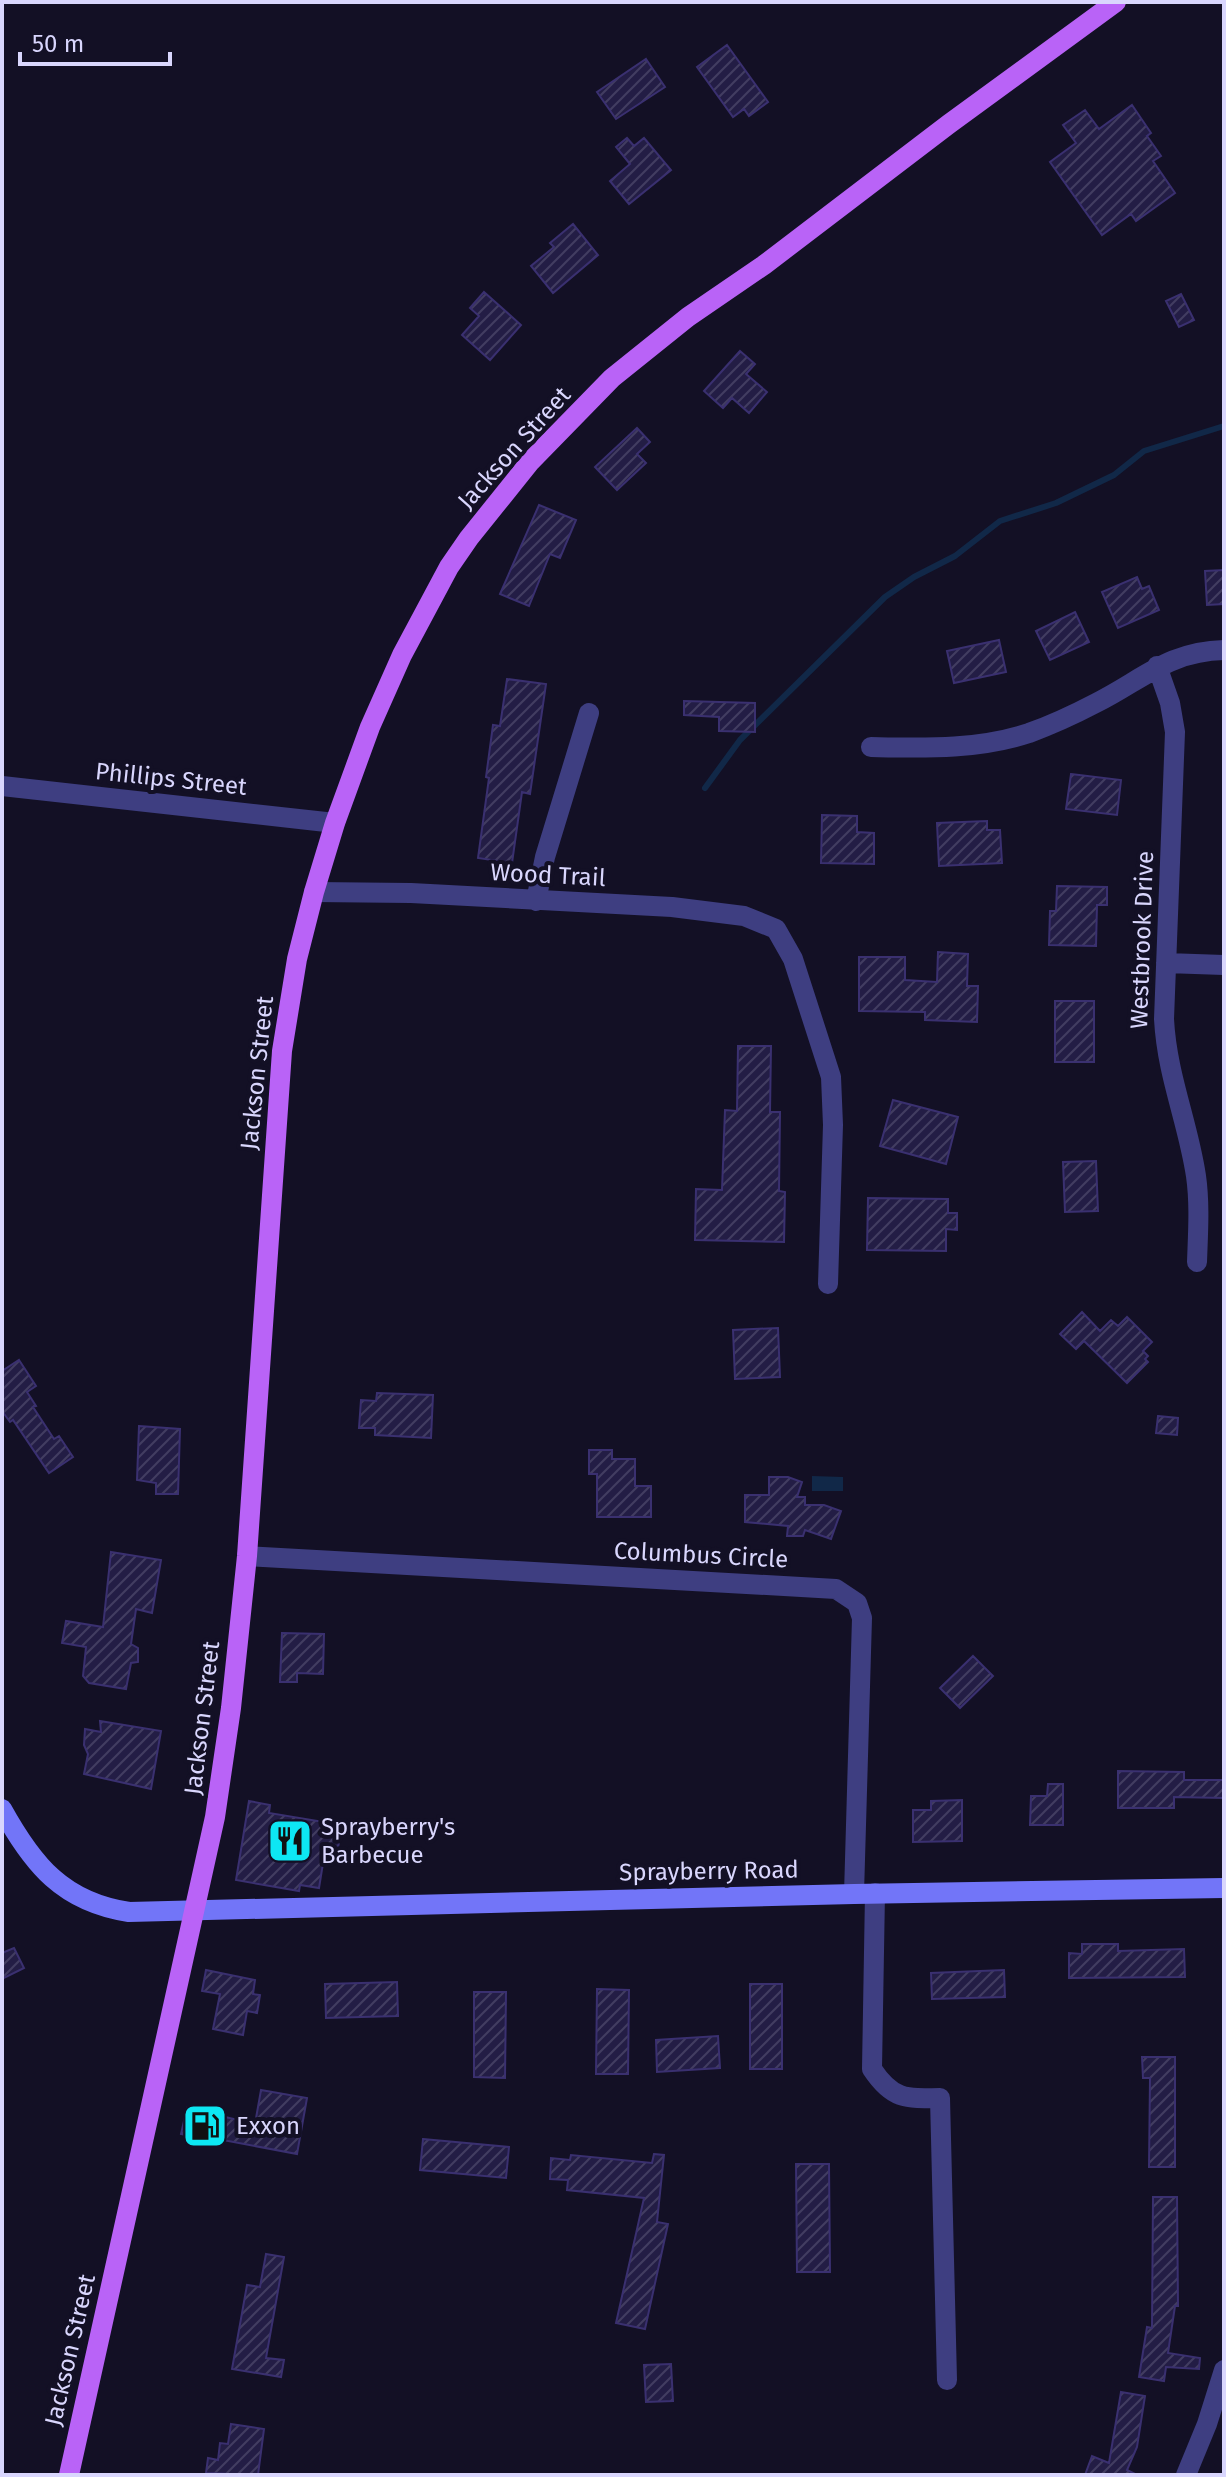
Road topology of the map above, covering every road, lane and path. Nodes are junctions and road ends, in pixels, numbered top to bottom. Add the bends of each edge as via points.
1 (1116, 2) edge
2 (1224, 650) edge
3 (1157, 666) junction
4 (589, 713) dead end
5 (871, 747) dead end
6 (2, 786) edge
7 (335, 823) junction
8 (314, 892) junction
9 (536, 901) junction
10 (1166, 963) junction
11 (1224, 965) edge
12 (1197, 1262) dead end
13 (828, 1284) dead end
14 (247, 1556) junction
15 (2, 1809) edge
16 (1224, 1889) edge
17 (875, 1893) junction
18 (854, 1894) junction
19 (195, 1909) junction
20 (1224, 2370) edge
21 (947, 2380) dead end
22 (1216, 2426) edge
23 (69, 2475) edge
24 (1186, 2475) edge

1 - 7 main road, Jackson Street via 675,327 612,378 530,462 469,538 433,595 370,727
2 - 3 street via 1190,654
3 - 5 street via 1096,703 1027,733 955,748
3 - 10 street, Westbrook Drive via 1175,732
4 - 9 street
6 - 7 street, Phillips Street
7 - 8 main road, Jackson Street
8 - 9 street, Wood Trail
8 - 14 main road, Jackson Street via 282,1051
9 - 13 street, Wood Trail via 672,907 744,916 776,929 793,959 831,1077
10 - 11 street
10 - 12 street, Westbrook Drive via 1165,1049 1196,1176
14 - 18 street, Columbus Circle via 836,1589 857,1603 862,1618
14 - 19 main road, Jackson Street via 224,1762
15 - 19 street, Sprayberry Road via 33,1860 79,1898 129,1912
16 - 17 street, Sprayberry Road
17 - 18 street, Sprayberry Road
17 - 21 street via 872,2069 885,2089 908,2099 940,2098
18 - 19 street, Sprayberry Road
19 - 23 main road, Jackson Street
20 - 22 street
22 - 24 street

